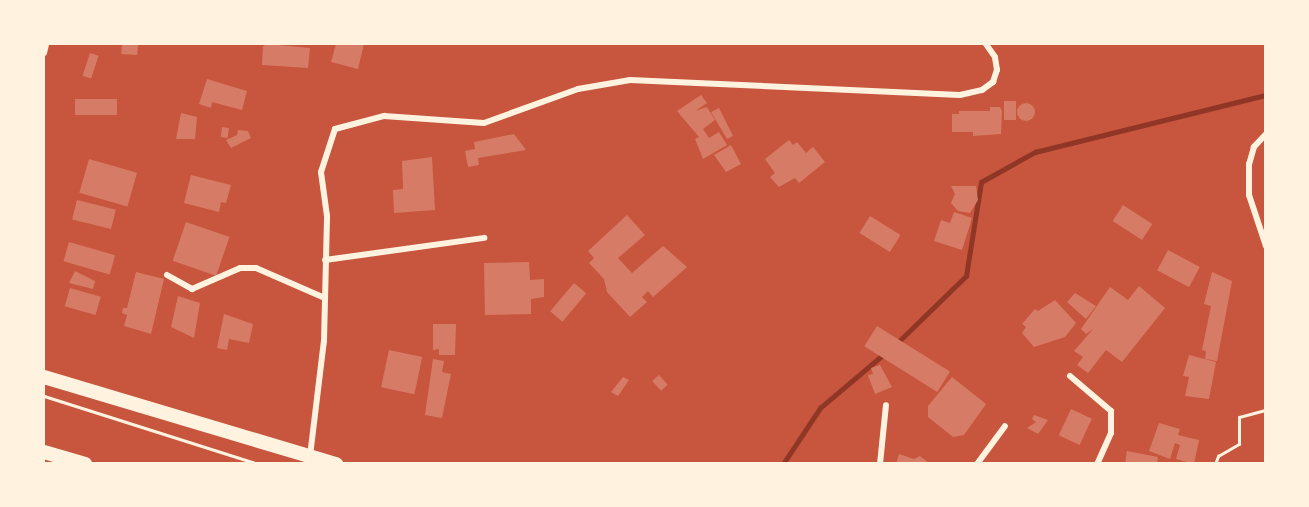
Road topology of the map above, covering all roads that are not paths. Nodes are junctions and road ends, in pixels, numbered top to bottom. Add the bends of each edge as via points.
1 (46, 44) edge
2 (986, 44) edge
3 (44, 53) edge
4 (1266, 134) edge
5 (484, 238) dead end
6 (1266, 246) edge
7 (326, 260) junction
8 (167, 275) dead end
9 (325, 298) junction
10 (44, 376) edge
11 (1070, 376) dead end
12 (886, 405) dead end
13 (1005, 426) dead end
14 (44, 452) edge
15 (313, 460) edge
16 (85, 464) edge
17 (336, 464) edge
18 (880, 464) edge
19 (977, 464) edge
20 (1097, 464) edge

1 - 3 street
2 - 7 street via 996,63 993,82 982,90 960,95 630,80 578,89 484,123 384,116 348,123 335,129 329,139 321,172 327,216
4 - 6 street via 1254,147 1249,164 1249,195
5 - 7 street
7 - 9 street
8 - 9 street via 192,289 240,268 256,268
9 - 15 street
10 - 15 main road
11 - 20 street via 1111,411 1111,433
12 - 18 street
13 - 19 street
14 - 16 main road
15 - 17 main road

